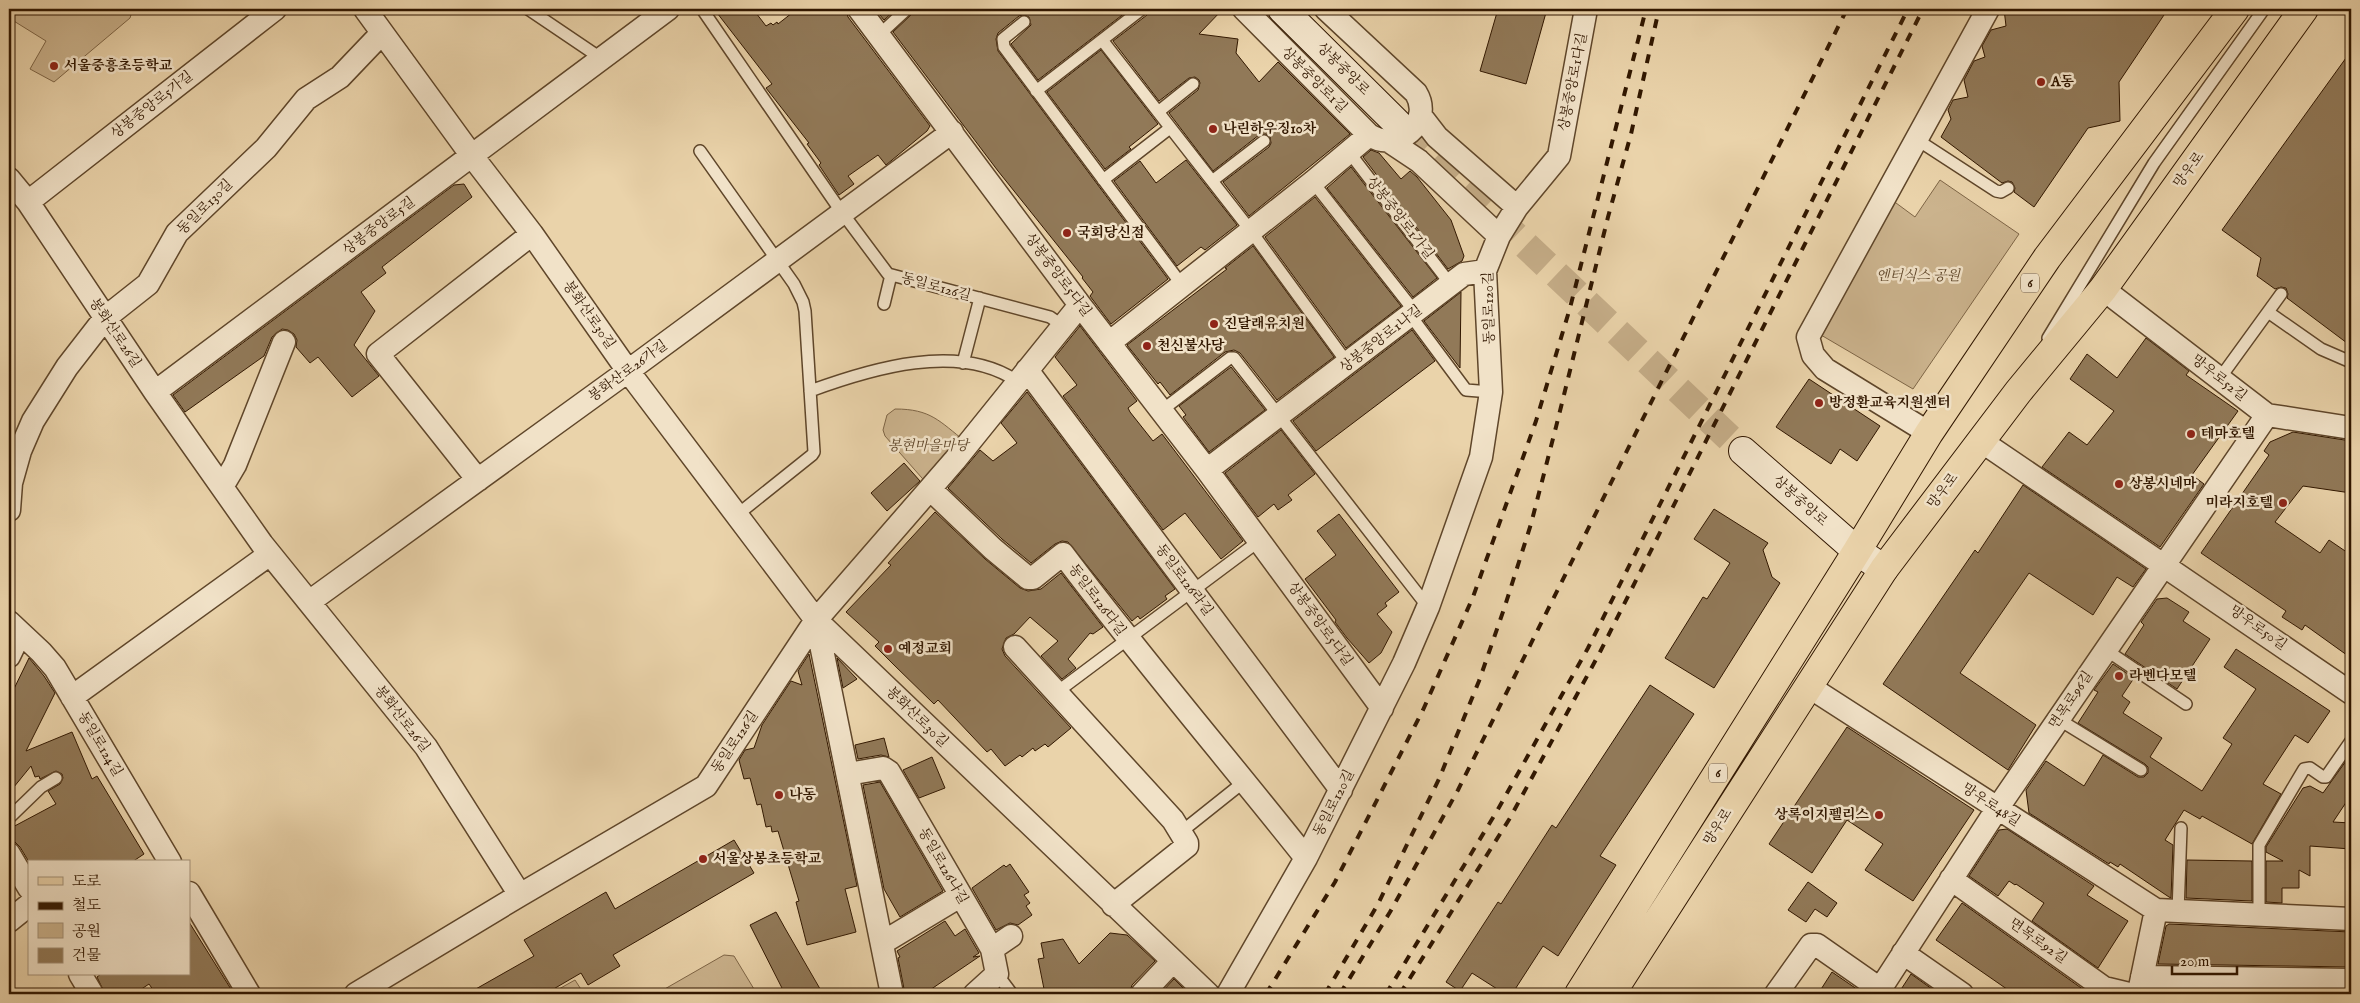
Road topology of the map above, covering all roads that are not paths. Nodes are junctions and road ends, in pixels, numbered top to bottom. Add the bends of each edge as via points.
1 (275, 9) edge
2 (365, 9) edge
3 (528, 9) edge
4 (668, 9) edge
5 (702, 9) edge
6 (859, 9) edge
7 (907, 9) edge
8 (1142, 9) edge
9 (1244, 9) edge
10 (1282, 9) edge
11 (1326, 9) edge
12 (1586, 9) edge
13 (1988, 9) edge
14 (2240, 9) edge
15 (2264, 9) edge
16 (2304, 9) edge
17 (2228, 19) edge
18 (1024, 22) dead end
19 (382, 32) junction
20 (879, 35) junction
21 (1102, 40) junction
22 (602, 59) junction
23 (1193, 84) dead end
24 (1036, 91) junction
25 (1158, 112) junction
26 (1170, 128) junction
27 (1395, 130) junction
28 (952, 132) junction
29 (1916, 139) junction
30 (1264, 141) dead end
31 (700, 151) dead end
32 (1349, 152) junction
33 (472, 156) junction
34 (1559, 156) joint
35 (9, 179) edge
36 (1103, 180) junction
37 (1212, 181) junction
38 (1313, 182) junction
39 (2008, 188) dead end
40 (28, 202) junction
41 (1517, 207) junction
42 (842, 213) junction
43 (1251, 231) junction
44 (532, 234) junction
45 (1499, 236) junction
46 (777, 261) junction
47 (1485, 271) junction
48 (891, 275) junction
49 (1182, 285) junction
50 (1451, 285) junction
51 (2103, 289) junction
52 (2281, 294) dead end
53 (980, 298) junction
54 (884, 304) dead end
55 (1080, 305) junction
56 (2268, 312) junction
57 (1413, 314) junction
58 (105, 318) junction
59 (1063, 326) junction
60 (284, 342) dead end
61 (1109, 343) junction
62 (2351, 362) edge
63 (963, 363) junction
64 (1348, 364) junction
65 (628, 372) junction
66 (1023, 376) junction
67 (2220, 378) junction
68 (810, 391) junction
69 (155, 392) junction
70 (1491, 392) junction
71 (2018, 392) junction
72 (1161, 411) junction
73 (1280, 416) junction
74 (2267, 416) junction
75 (2351, 428) edge
76 (1929, 432) junction
77 (1981, 441) junction
78 (1744, 451) tunnel mouth
79 (1207, 470) junction
80 (478, 480) junction
81 (222, 487) junction
82 (930, 489) junction
83 (9, 510) edge
84 (737, 514) junction
85 (1259, 541) junction
86 (1857, 551) junction
87 (270, 554) junction
88 (2164, 564) junction
89 (1884, 569) junction
90 (1192, 590) junction
91 (309, 602) junction
92 (1428, 606) junction
93 (816, 620) junction
94 (15, 627) edge
95 (1126, 638) junction
96 (1015, 647) dead end
97 (2106, 650) junction
98 (9, 656) edge
99 (1808, 686) junction
100 (2349, 686) edge
101 (1057, 692) junction
102 (72, 697) junction
103 (2186, 704) dead end
104 (1382, 708) junction
105 (2058, 718) junction
106 (2351, 741) edge
107 (2141, 770) dead end
108 (848, 774) junction
109 (56, 778) dead end
110 (1245, 781) junction
111 (1341, 790) junction
112 (1997, 809) junction
113 (9, 818) edge
114 (2181, 828) dead end
115 (1181, 832) junction
116 (9, 854) edge
117 (1306, 858) junction
118 (169, 860) edge
119 (1951, 879) junction
120 (28, 886) edge
121 (190, 895) edge
122 (520, 895) junction
123 (960, 896) junction
124 (1113, 905) junction
125 (28, 906) edge
126 (2167, 911) junction
127 (2259, 916) junction
128 (2351, 919) edge
129 (9, 921) edge
130 (1011, 936) dead end
131 (882, 943) junction
132 (992, 949) junction
133 (1903, 954) junction
134 (1172, 962) junction
135 (997, 974) junction
136 (81, 976) edge
137 (2351, 980) edge
138 (2136, 989) edge
139 (1879, 991) edge
140 (92, 994) edge
141 (249, 994) edge
142 (356, 994) edge
143 (892, 994) edge
144 (975, 994) edge
145 (1012, 994) edge
146 (1142, 994) edge
147 (1208, 994) edge
148 (1228, 994) edge
149 (1579, 994) edge
150 (1611, 994) edge
151 (1776, 994) edge
152 (1962, 994) edge

1 - 40 street, 상봉중앙로5가길
2 - 19 street, 봉화산로30길
3 - 22 lane
4 - 22 street, 상봉중앙로5길
5 - 42 lane
6 - 20 street, 상봉중앙로5다길
7 - 20 lane
8 - 21 lane
9 - 27 street, 상봉중앙로1길
10 - 27 main road, 상봉중앙로
11 - 27 street, 상봉중앙로1길 via 1420,100
12 - 34 street, 상봉중앙로1다길
13 - 29 street
14 - 17 lane
15 - 71 lane via 2154,163
16 - 51 main road, 망우로 / 6
17 - 76 main road, 망우로 / 6 via 2047,258
18 - 24 lane via 1003,39 1002,45
19 - 33 street, 봉화산로30길
19 - 58 street, 동일로130길 via 340,77 306,99 266,148 177,233 148,284
20 - 28 street, 상봉중앙로5다길
21 - 24 lane
21 - 25 lane
22 - 33 street, 상봉중앙로5길
23 - 25 lane
24 - 36 lane
25 - 26 lane
26 - 36 lane
26 - 37 lane
27 - 32 street
27 - 41 street, 상봉중앙로1길 via 1444,143
27 - 45 street, 상봉중앙로1길 via 1428,169
28 - 42 street, 봉화산로26가길
28 - 55 street, 상봉중앙로5다길
29 - 39 lane via 1996,191
29 - 76 street via 1808,337 1813,355 1825,369
30 - 37 lane
31 - 46 lane
32 - 38 street
32 - 50 lane, 상봉중앙로1가길
33 - 44 street, 봉화산로30길
33 - 69 street, 상봉중앙로5길
34 - 41 street, 동일로120길
35 - 40 street, 봉화산로26길
36 - 49 lane
37 - 43 lane
38 - 43 street
38 - 57 lane
40 - 58 street, 봉화산로26길
41 - 45 street, 동일로120길
42 - 46 street, 봉화산로26가길
42 - 48 lane, 동일로126길
43 - 49 street
43 - 64 lane
44 - 65 street, 봉화산로30길
44 - 80 street via 378,354
45 - 47 street, 동일로120길
46 - 65 street, 봉화산로26가길
46 - 68 lane via 803,302
47 - 50 street, 상봉중앙로1나길 via 1464,274
47 - 70 street, 동일로120길
48 - 53 lane, 동일로126길
48 - 54 lane, 동일로126길
49 - 61 street
50 - 57 street, 상봉중앙로1나길
51 - 67 street, 망우로52길
51 - 71 main road, 망우로 / 6
52 - 56 lane
53 - 59 lane, 동일로126길 via 1050,317
53 - 63 lane, 동일로126길
55 - 59 street, 동일로126길
55 - 61 street, 상봉중앙로5다길
56 - 62 lane via 2321,349
56 - 67 lane
57 - 64 street, 상봉중앙로1나길
57 - 70 lane via 1466,390
58 - 69 street, 봉화산로26길
58 - 83 street, 동일로130길 via 67,367 33,421 11,483
59 - 66 street, 동일로126길
60 - 81 street via 235,465
61 - 72 street, 상봉중앙로5다길
63 - 66 lane
63 - 68 lane via 902,364 855,374
64 - 73 street, 상봉중앙로1나길
65 - 80 street, 봉화산로26가길
65 - 84 street, 봉화산로30길
66 - 82 street, 동일로126길
66 - 90 street, 동일로126라길
67 - 74 street, 망우로52길
68 - 84 lane via 812,456
69 - 81 street, 봉화산로26길
70 - 92 street, 동일로120길 via 1481,457
71 - 77 main road, 망우로 / 6
72 - 73 lane via 1234,358
72 - 79 street, 상봉중앙로5다길
73 - 79 street, 상봉중앙로1나길
73 - 92 lane
74 - 75 street
74 - 88 street, 면목로96길
76 - 86 main road, 망우로 / 6
77 - 88 street, 망우로50길
77 - 89 main road, 망우로 / 6
78 - 86 main road, 상봉중앙로
79 - 85 street, 상봉중앙로5다길
80 - 91 street, 봉화산로26가길
81 - 87 street, 봉화산로26길
82 - 93 street, 동일로126길
82 - 95 street, 동일로126다길 via 1028,578 1033,578 1063,554
84 - 93 street, 봉화산로30길
85 - 90 lane
85 - 104 street, 상봉중앙로5다길
86 - 89 main road, 상봉중앙로
86 - 149 main road, 망우로 / 6
87 - 91 street, 봉화산로26길
87 - 102 street
88 - 97 street, 면목로96길
88 - 100 street, 망우로50길
89 - 99 main road, 망우로 / 6
90 - 95 lane
90 - 111 street, 동일로126라길
91 - 122 street, 봉화산로26길 via 426,748
92 - 104 street, 동일로120길
93 - 108 street
93 - 122 street, 동일로126길 via 706,786
93 - 124 street, 봉화산로30길
94 - 98 street
94 - 102 street, 동일로124길 via 55,668
95 - 101 lane
95 - 110 street, 동일로126다길
96 - 101 street
97 - 103 lane
97 - 105 street, 면목로96길
99 - 112 street, 망우로48길
99 - 150 main road, 망우로 / 6
101 - 115 street
102 - 118 street, 동일로124길
104 - 111 street, 동일로120길
105 - 107 lane
105 - 112 street, 면목로96길
106 - 127 lane via 2326,777 2310,768 2304,769 2260,841
108 - 123 street, 동일로126나길 via 887,769
108 - 131 street
109 - 113 lane via 41,787
110 - 115 lane
110 - 117 street, 동일로126다길
111 - 117 street, 동일로120길
112 - 119 street, 면목로96길
112 - 126 street, 망우로48길
114 - 126 lane
115 - 124 street via 1187,846
116 - 120 street
117 - 148 street, 동일로120길
119 - 133 street, 면목로96길
119 - 138 street, 면목로92길 via 2104,988
121 - 141 street
122 - 142 street, 동일로126길
123 - 131 street
123 - 132 street, 동일로126나길
124 - 134 street, 봉화산로30길
125 - 129 street
126 - 127 street, 망우로48길
126 - 138 street
127 - 128 street, 망우로48길
130 - 132 street
131 - 143 street
132 - 135 street, 동일로126나길
133 - 139 street, 면목로96길
133 - 152 street
134 - 146 street
134 - 147 street, 봉화산로30길
135 - 144 street
135 - 145 lane
136 - 140 street
137 - 138 street, 면목로92길
139 - 151 street, 면목로96길 via 1817,945 1811,945

